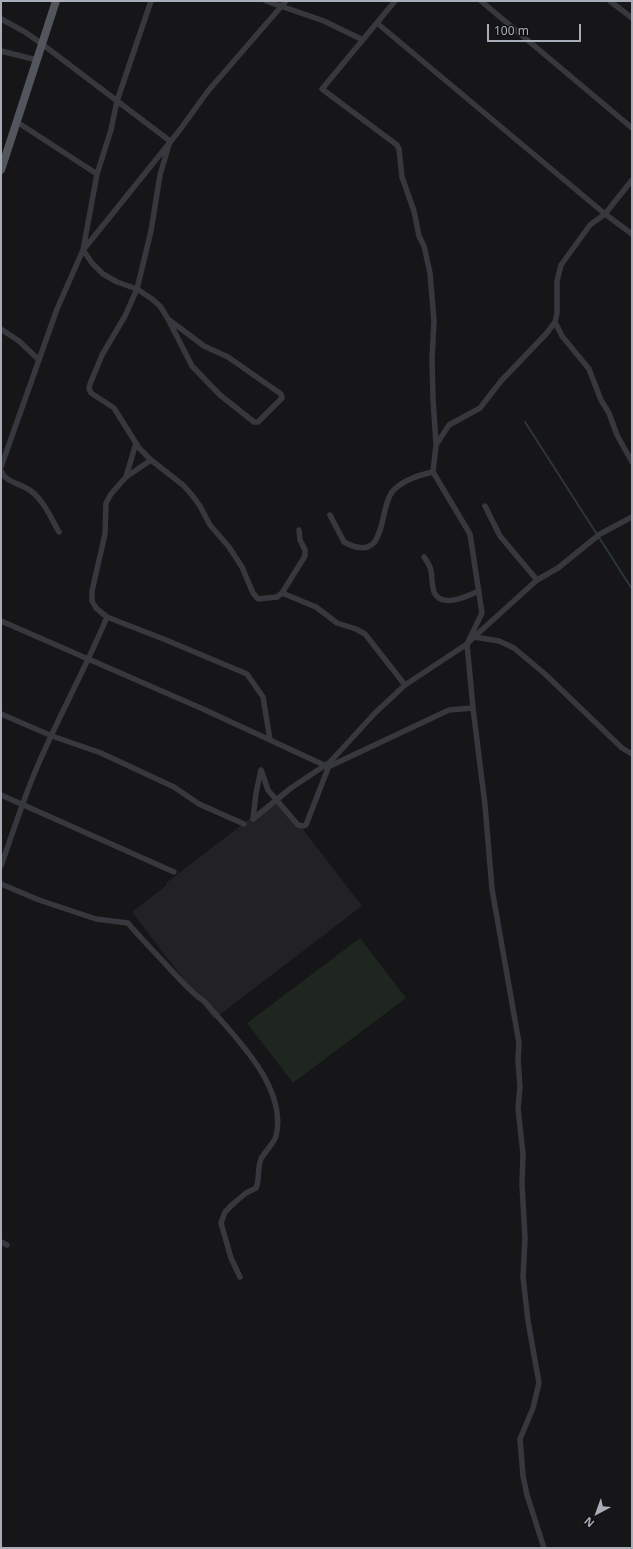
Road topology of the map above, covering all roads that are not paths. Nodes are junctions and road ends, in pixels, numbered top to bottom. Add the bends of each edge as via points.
1 (56, 1) edge
2 (151, 1) edge
3 (266, 1) edge
4 (395, 1) edge
5 (481, 1) edge
6 (610, 1) edge
7 (284, 3) edge
8 (632, 18) edge
9 (1, 19) edge
10 (377, 23) junction
11 (363, 40) junction
12 (42, 44) junction
13 (1, 51) edge
14 (37, 60) junction
15 (117, 100) junction
16 (17, 122) junction
17 (632, 128) edge
18 (170, 141) junction
19 (1, 170) edge
20 (97, 174) junction
21 (632, 180) edge
22 (605, 214) junction
23 (632, 234) edge
24 (83, 250) junction
25 (137, 289) junction
26 (168, 319) junction
27 (555, 322) junction
28 (1, 329) edge
29 (39, 360) junction
30 (136, 443) junction
31 (436, 444) junction
32 (151, 460) junction
33 (632, 462) edge
34 (1, 467) edge
35 (1, 471) edge
36 (433, 472) junction
37 (126, 477) junction
38 (485, 506) dead end
39 (330, 515) dead end
40 (632, 517) edge
41 (299, 530) dead end
42 (59, 532) dead end
43 (424, 557) dead end
44 (537, 580) junction
45 (479, 591) junction
46 (282, 593) junction
47 (108, 617) junction
48 (1, 621) edge
49 (474, 637) junction
50 (467, 644) junction
51 (89, 660) junction
52 (405, 685) junction
53 (472, 708) junction
54 (1, 714) edge
55 (52, 736) junction
56 (270, 740) junction
57 (632, 754) edge
58 (327, 765) junction
59 (1, 795) edge
60 (277, 800) junction
61 (22, 805) junction
62 (244, 824) dead end
63 (1, 866) edge
64 (174, 872) dead end
65 (1, 884) edge
66 (1, 1242) edge
67 (7, 1245) dead end
68 (240, 1277) dead end
69 (544, 1548) edge

1 - 12 main road
2 - 15 street
3 - 7 street
4 - 10 street
5 - 17 street
6 - 8 street
7 - 11 street
7 - 18 street via 208,91
9 - 12 street
10 - 11 street
10 - 22 street
11 - 31 street via 322,88 399,149 402,177 430,273 434,321 432,400
12 - 14 main road
12 - 15 street
13 - 14 street
14 - 16 main road
15 - 18 street
15 - 20 street
16 - 19 main road
16 - 20 street
18 - 24 street
18 - 25 street via 160,175 151,232
20 - 24 street
21 - 22 street
22 - 23 street
22 - 27 street via 590,225 561,265 557,281
24 - 25 street via 103,274
24 - 29 street via 57,309
25 - 26 street via 152,298
25 - 30 street via 125,316 102,355 89,389 95,397 114,408
26 - 26 street via 204,346 228,358 281,394 282,398 258,422 254,422 220,395 192,366
27 - 31 street via 480,408 449,425
27 - 33 street via 562,336 589,369 617,435
28 - 29 street via 19,341
29 - 34 street
30 - 32 street
30 - 37 street
31 - 36 street
32 - 37 street
32 - 46 street via 192,495 210,525 242,567 255,596 262,600 277,597
35 - 42 street via 6,478 38,497
36 - 39 street via 400,484 393,491 379,533 368,547 344,542
36 - 45 street via 470,534
37 - 47 street via 106,503 105,534 92,591 92,601 96,608
38 - 44 street via 500,536
40 - 44 street via 600,534 558,568
41 - 46 street via 305,556
43 - 45 street via 430,565 434,592 438,598 463,598
44 - 49 street
45 - 50 street via 482,613
46 - 52 street via 316,607 337,623 364,634
47 - 51 street
47 - 56 street via 247,674 263,698
48 - 51 street
49 - 50 street
49 - 57 street via 499,641 514,648 622,748
50 - 52 street
50 - 53 street
51 - 55 street
51 - 56 street
52 - 58 street via 375,712
53 - 58 street via 449,710
53 - 69 street via 485,805 492,889 519,1043 518,1108 523,1154 525,1238 523,1277 539,1383 534,1408 520,1439 524,1482
54 - 55 street
55 - 61 street
55 - 62 street via 101,752 174,787 199,804
56 - 58 street
58 - 60 street
58 - 60 street via 306,825 298,825
59 - 61 street
60 - 60 street via 253,819 261,770 268,790
61 - 63 street
61 - 64 street
65 - 68 street via 96,919 128,923 142,941 204,1001 256,1064 273,1096 277,1131 276,1138 261,1159 256,1188 234,1202 225,1212 221,1222 231,1258
66 - 67 street

